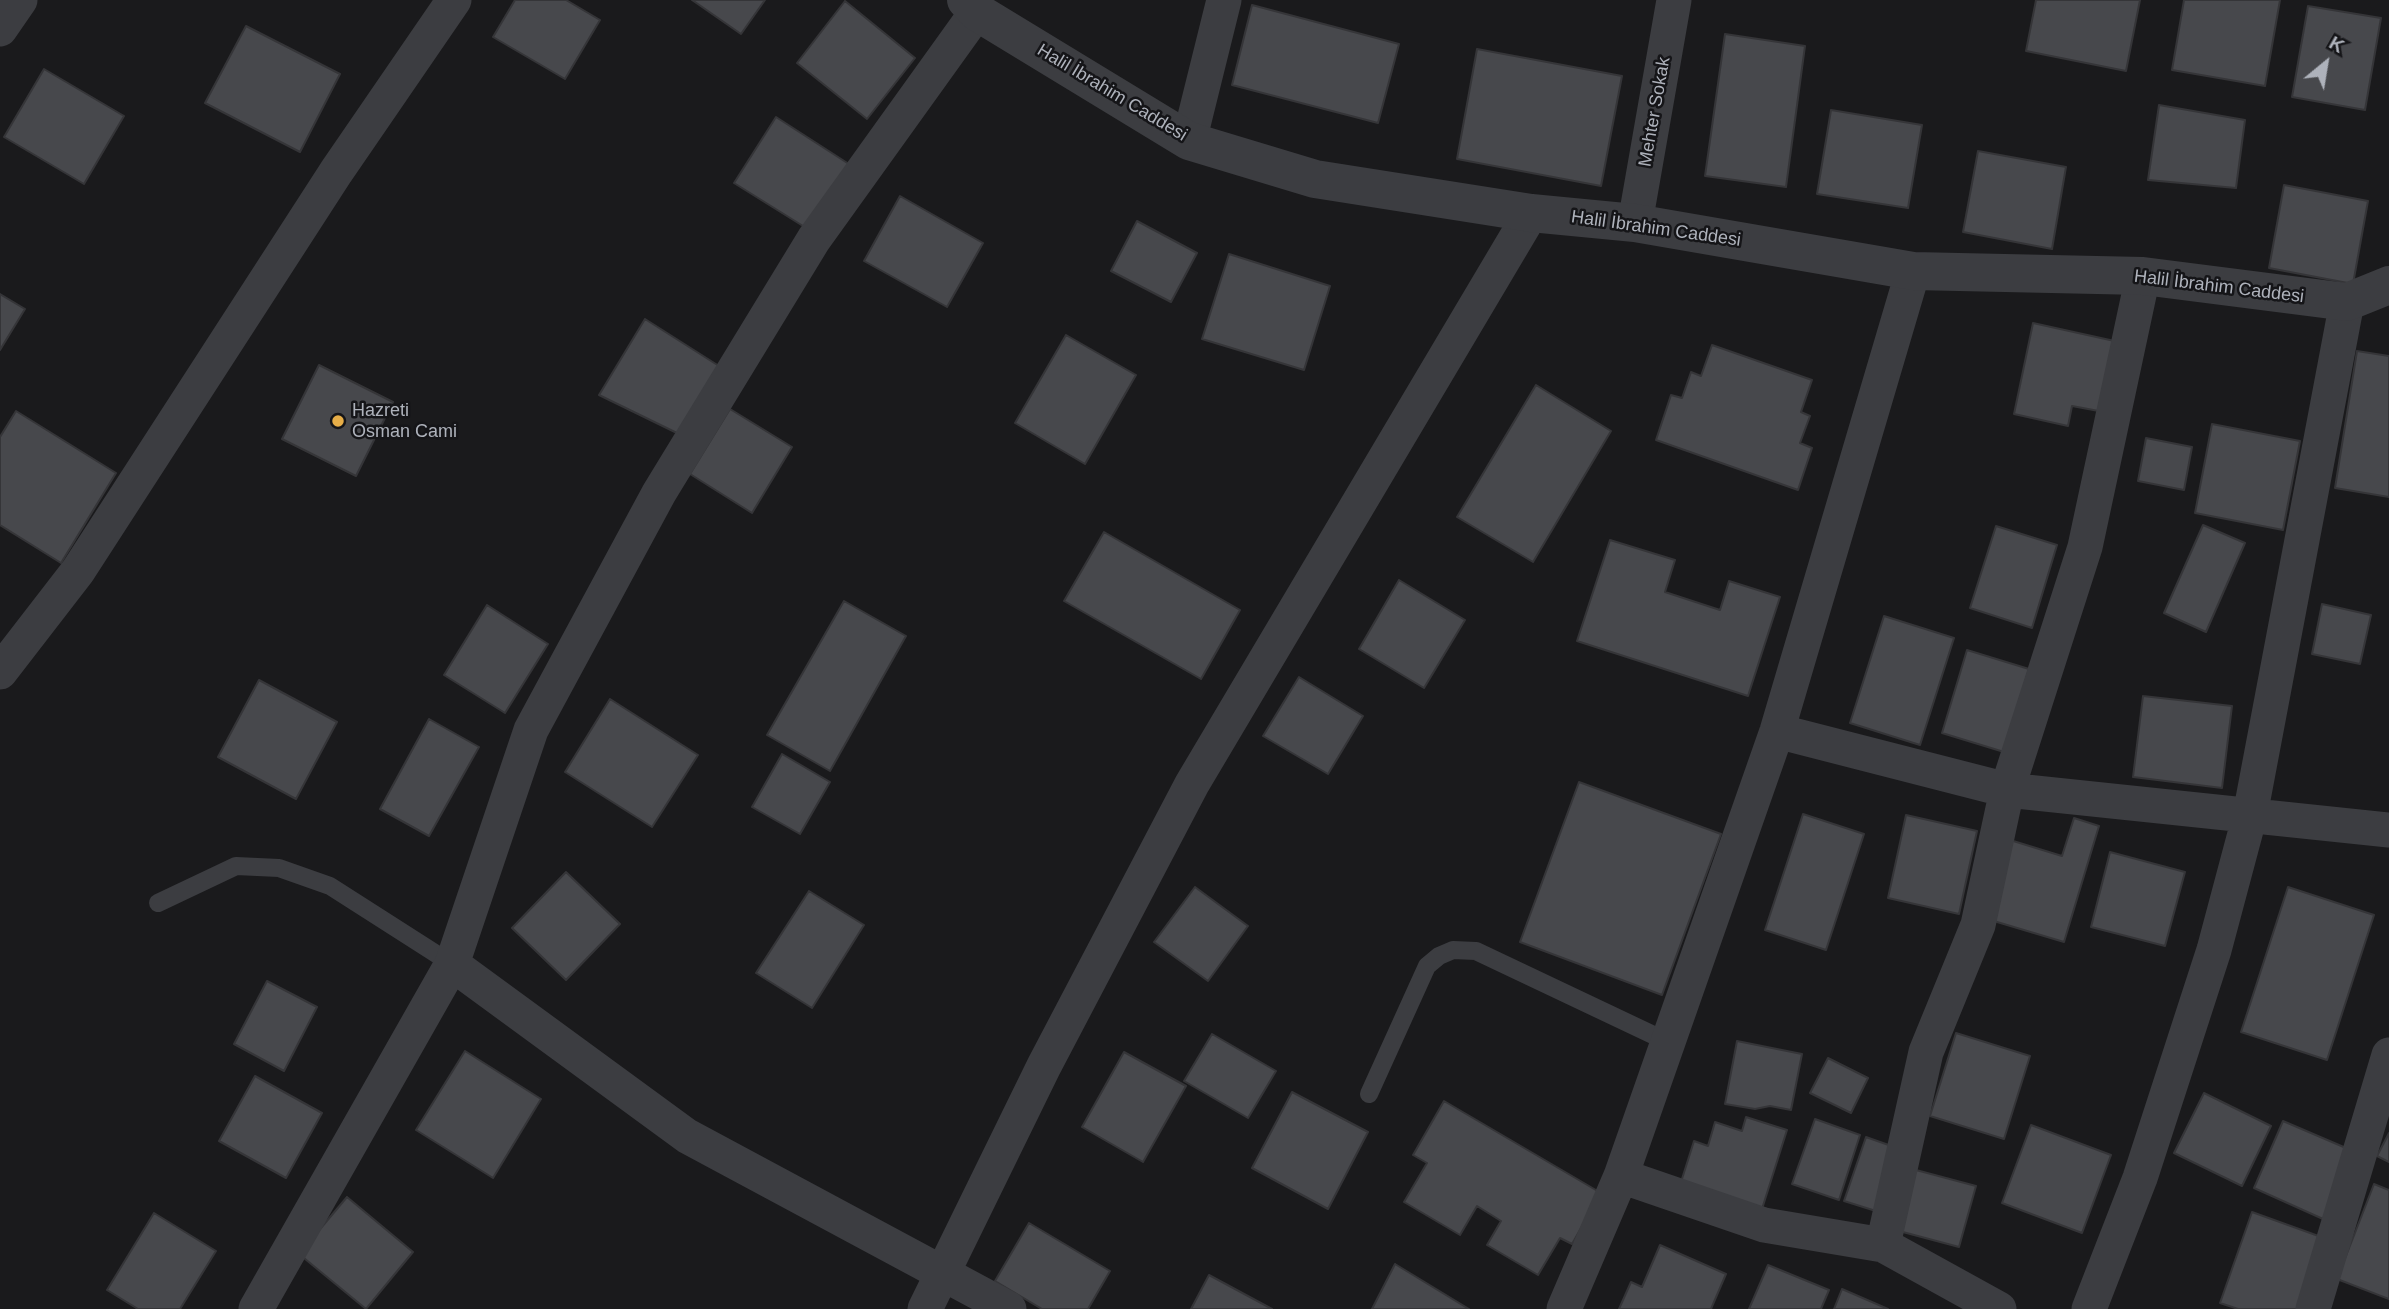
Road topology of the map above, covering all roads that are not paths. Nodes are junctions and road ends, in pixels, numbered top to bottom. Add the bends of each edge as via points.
1 (20, 0) edge
2 (454, 0) edge
3 (1224, 0) edge
4 (1675, 0) edge
5 (971, 6) edge
6 (0, 29) edge
7 (1189, 141) junction
8 (1531, 213) junction
9 (1635, 223) junction
10 (1913, 271) junction
11 (2143, 276) junction
12 (2389, 285) edge
13 (2347, 302) junction
14 (0, 672) edge
15 (1777, 731) junction
16 (2007, 790) junction
17 (2250, 815) junction
18 (2389, 830) edge
19 (158, 903) dead end
20 (452, 964) junction
21 (1668, 1042) junction
22 (2389, 1055) edge
23 (1369, 1094) dead end
24 (1621, 1176) junction
25 (1883, 1245) junction
26 (943, 1276) junction
27 (256, 1309) edge
28 (925, 1309) edge
29 (1009, 1309) edge
30 (1564, 1309) edge
31 (1999, 1309) edge
32 (2089, 1309) edge
33 (2313, 1309) edge

1 - 6 street
2 - 14 street via 336,172 78,571
3 - 7 street
4 - 9 street, Mehter Sokak
5 - 7 street, Halil İbrahim Caddesi
5 - 20 street via 814,239 659,493 531,730
7 - 8 street, Halil İbrahim Caddesi via 1315,179
8 - 9 street, Halil İbrahim Caddesi
8 - 26 street via 1192,784 1044,1066
9 - 10 street, Halil İbrahim Caddesi
10 - 11 street, Halil İbrahim Caddesi
10 - 15 street
11 - 13 street, Halil İbrahim Caddesi
11 - 16 street via 2085,547
12 - 13 street, Halil İbrahim Caddesi
13 - 17 street
15 - 16 street
15 - 21 street
16 - 17 street
16 - 25 street via 1978,925 1926,1052
17 - 18 street
17 - 32 street via 2214,950 2140,1178
19 - 20 lane via 236,866 279,868 330,886
20 - 26 street via 687,1136
20 - 27 street
21 - 23 lane via 1476,951 1453,950 1427,966
21 - 24 street
22 - 33 street
24 - 25 street via 1764,1226
24 - 30 street
25 - 31 street
26 - 28 street
26 - 29 street

